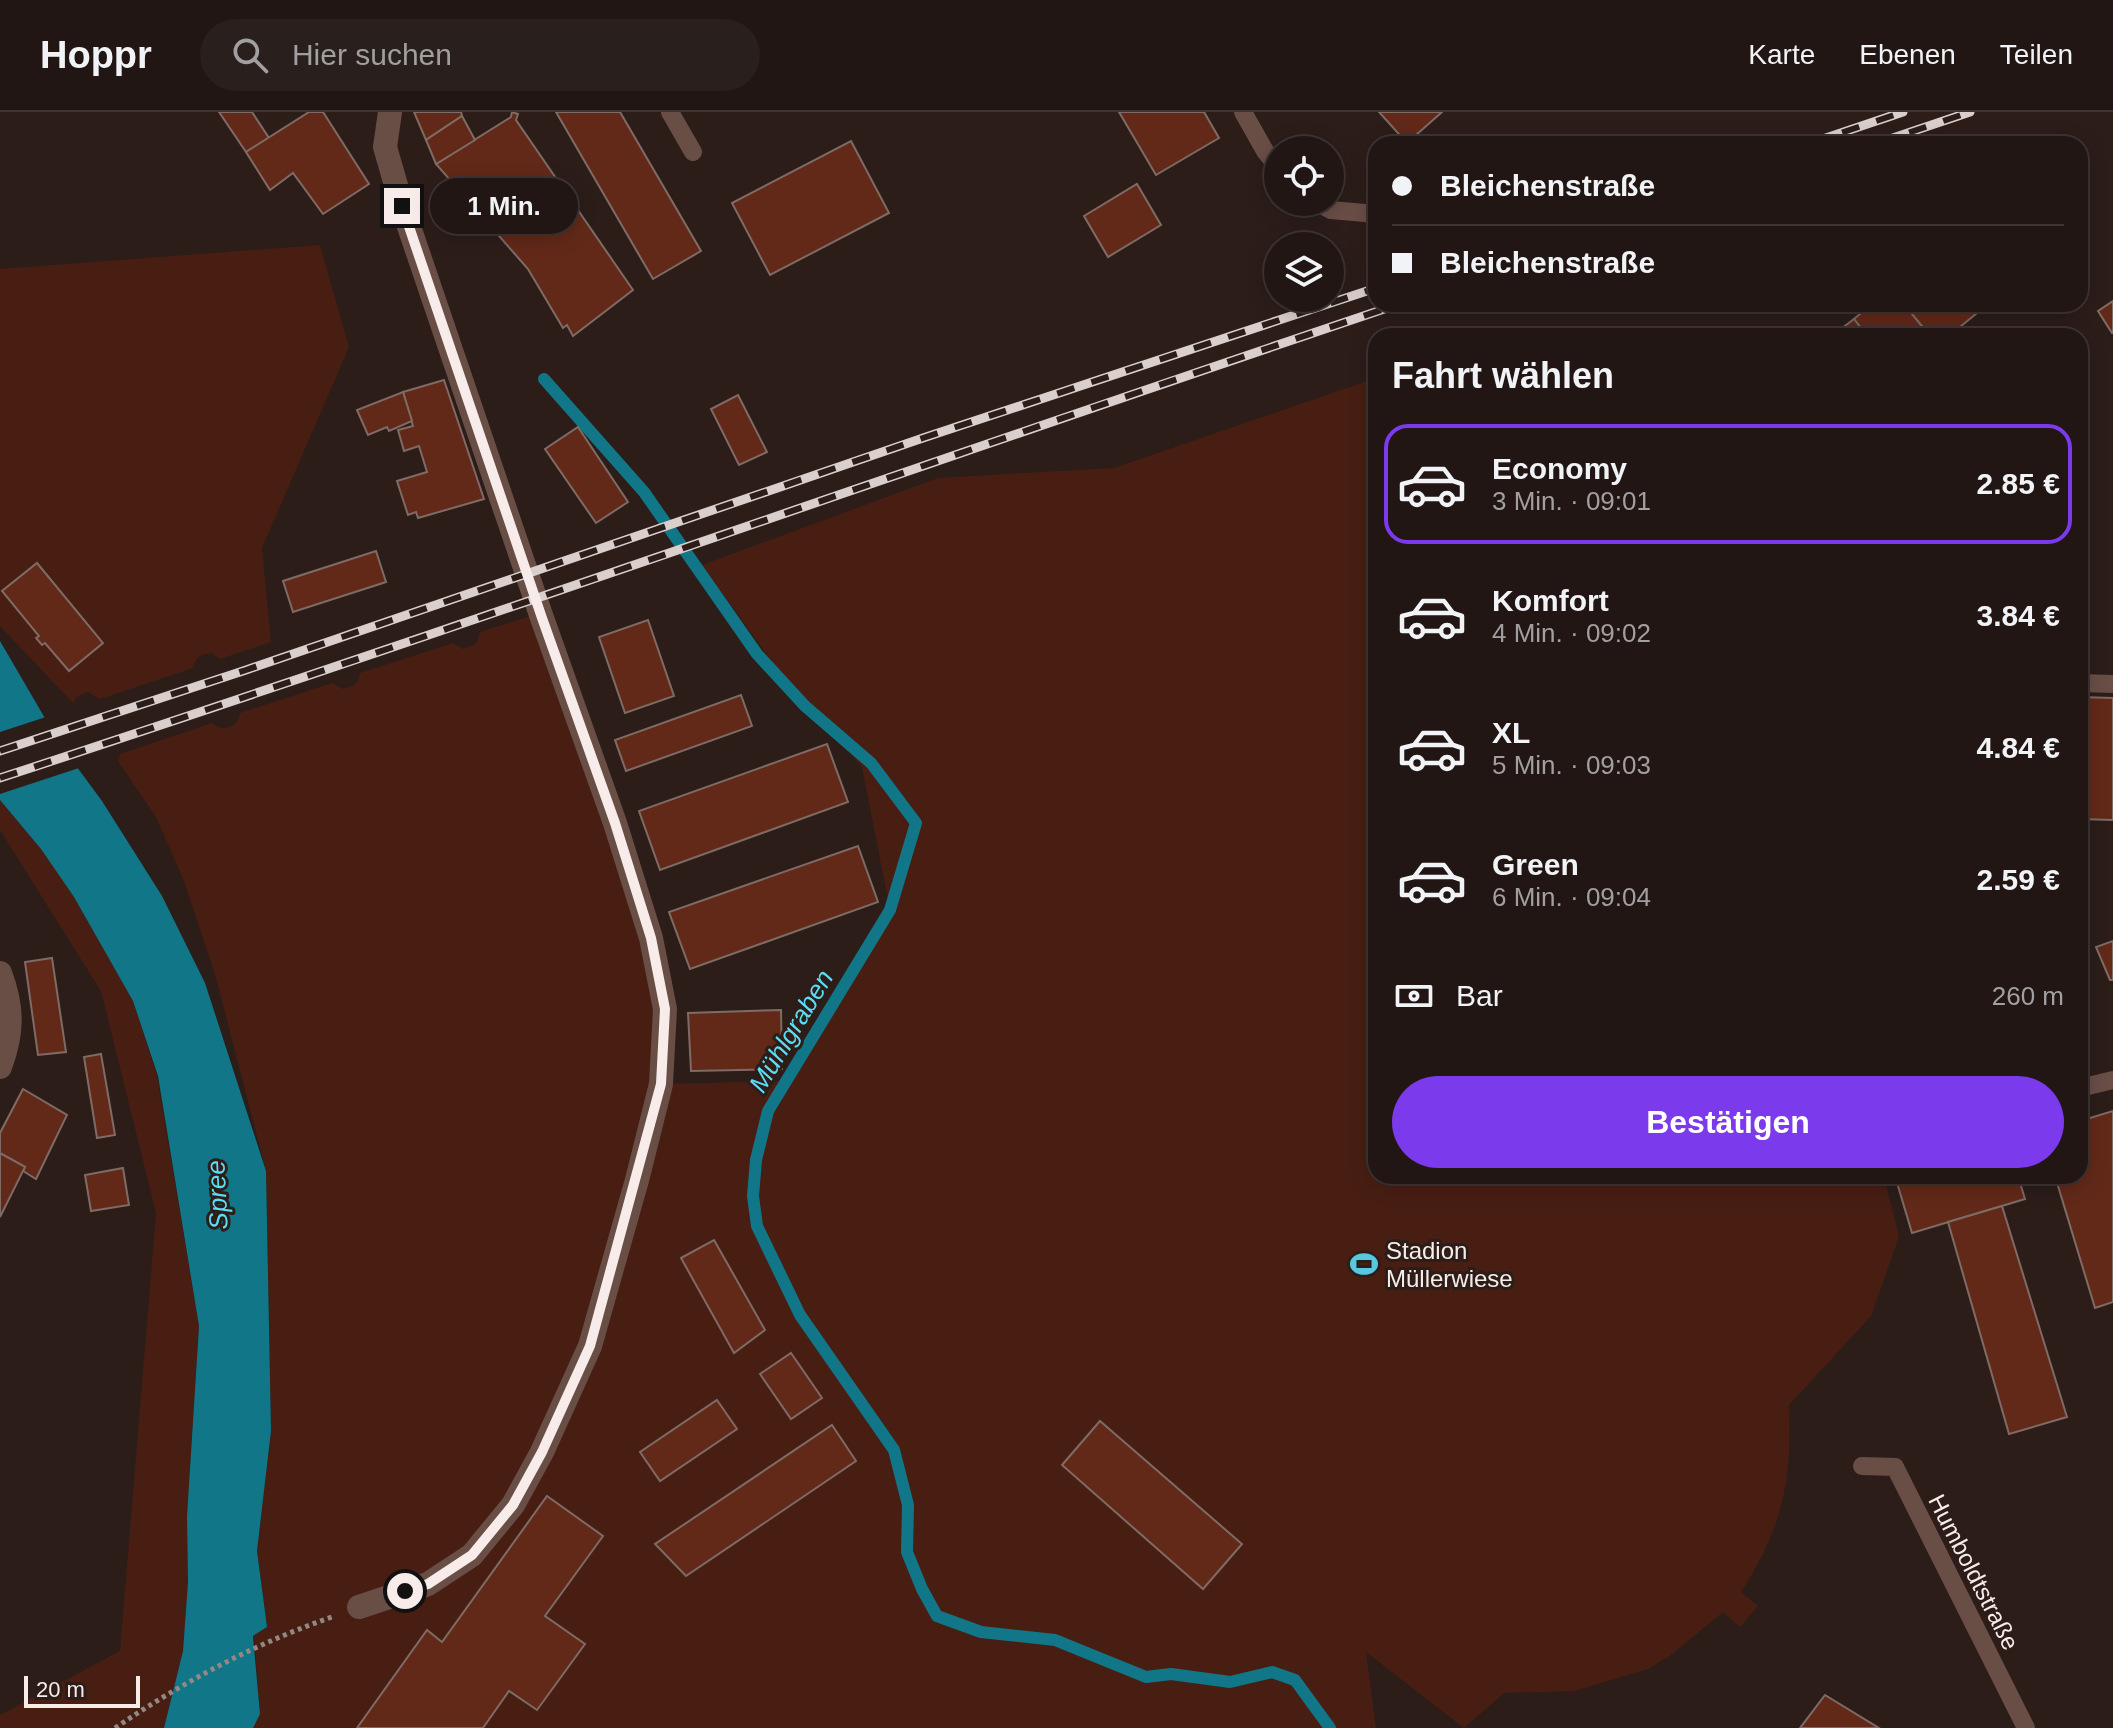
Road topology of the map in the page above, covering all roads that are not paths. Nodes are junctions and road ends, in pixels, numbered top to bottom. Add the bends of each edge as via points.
1 (390, 112) edge
2 (670, 112) edge
3 (1243, 112) edge
4 (1264, 149) edge
5 (693, 152) dead end
6 (1344, 211) edge
7 (1368, 213) edge
8 (2088, 683) edge
9 (2113, 684) edge
10 (0, 973) edge
11 (0, 1067) edge
12 (2113, 1080) edge
13 (2088, 1086) edge
14 (1862, 1466) dead end
15 (359, 1607) road end
16 (2026, 1728) edge

1 - 15 street via 385,147 402,206 615,823 651,938 665,1009 661,1084 637,1180 590,1346 542,1452 513,1505 472,1555 428,1584
2 - 5 lane
3 - 4 lane
6 - 7 lane
8 - 9 lane
10 - 11 street via 9,996 11,1025
12 - 13 lane
14 - 16 lane, Humboldtstraße via 1895,1467

